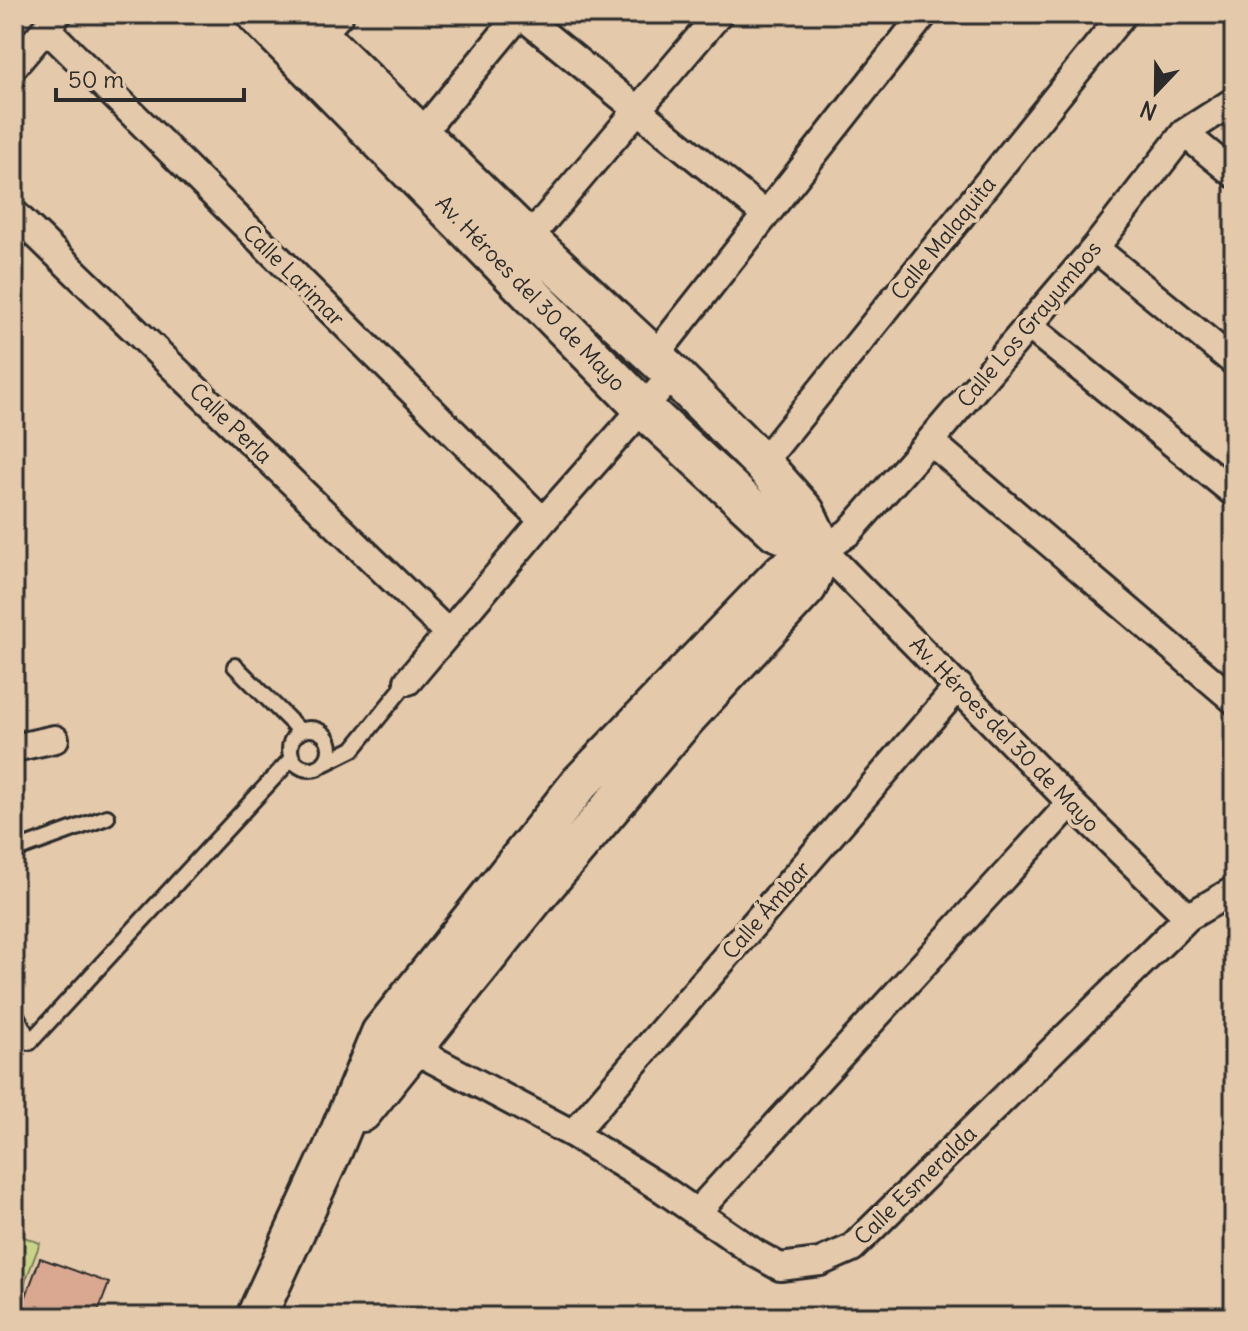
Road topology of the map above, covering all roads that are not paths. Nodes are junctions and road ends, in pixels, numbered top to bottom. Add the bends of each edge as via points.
1 (256, 14) edge
2 (520, 14) edge
3 (719, 14) edge
4 (924, 14) edge
5 (1123, 14) edge
6 (52, 21) edge
7 (314, 30) edge
8 (14, 66) edge
9 (1234, 101) edge
10 (637, 111) junction
11 (1184, 133) junction
12 (420, 135) junction
13 (1234, 174) edge
14 (14, 213) edge
15 (765, 214) junction
16 (528, 239) junction
17 (1095, 248) junction
18 (1029, 326) junction
19 (1234, 362) edge
20 (664, 366) junction
21 (644, 409) junction
22 (930, 441) junction
23 (760, 461) junction
24 (1234, 493) edge
25 (543, 521) junction
26 (823, 550) junction
27 (448, 633) junction
28 (235, 666) dead end
29 (408, 681) joint
30 (959, 686) junction
31 (1234, 700) edge
32 (300, 731) junction
33 (55, 739) dead end
34 (14, 748) edge
35 (292, 758) junction
36 (325, 763) junction
37 (1071, 803) junction
38 (107, 817) dead end
39 (14, 851) edge
40 (1234, 890) edge
41 (1188, 917) junction
42 (14, 1011) edge
43 (14, 1040) edge
44 (396, 1040) junction
45 (30, 1042) junction
46 (573, 1134) junction
47 (697, 1212) junction
48 (256, 1317) edge

1 - 7 street, Av. Héroes del 30 de Mayo
2 - 10 street
2 - 12 street
3 - 10 street
4 - 15 street
5 - 23 street, Calle Malaquita
6 - 8 street
6 - 25 street, Calle Larimar
7 - 12 street, Av. Héroes del 30 de Mayo
7 - 21 street, Av. Héroes del 30 de Mayo
9 - 11 street, Calle Los Grayumbos
10 - 15 street
10 - 16 street
11 - 13 street
11 - 17 street, Calle Los Grayumbos
12 - 16 street, Av. Héroes del 30 de Mayo
14 - 27 street, Calle Perla
15 - 20 street
16 - 20 street, Av. Héroes del 30 de Mayo
17 - 18 street, Calle Los Grayumbos
17 - 19 street
18 - 22 street, Calle Los Grayumbos
18 - 24 street
20 - 21 street
20 - 23 street, Av. Héroes del 30 de Mayo
21 - 25 street
21 - 26 street, Av. Héroes del 30 de Mayo via 776,531
22 - 26 street, Calle Los Grayumbos via 849,532
22 - 31 street
23 - 26 street, Av. Héroes del 30 de Mayo via 805,512
25 - 27 street
26 - 30 street, Av. Héroes del 30 de Mayo
26 - 44 street via 807,587
27 - 29 street
28 - 32 lane
29 - 36 lane via 353,749
30 - 37 street, Av. Héroes del 30 de Mayo
30 - 46 street, Calle Ámbar
32 - 35 lane via 290,743
32 - 36 lane via 316,729 328,740
33 - 34 street
35 - 36 lane via 303,769
35 - 45 lane
37 - 41 street, Av. Héroes del 30 de Mayo
37 - 47 street
38 - 39 lane
40 - 41 street, Calle Esmeralda
41 - 47 street, Calle Esmeralda via 852,1248 820,1262 780,1267
42 - 45 lane
43 - 45 lane
44 - 46 street, Calle Esmeralda
44 - 48 street via 333,1149
46 - 47 street, Calle Esmeralda

